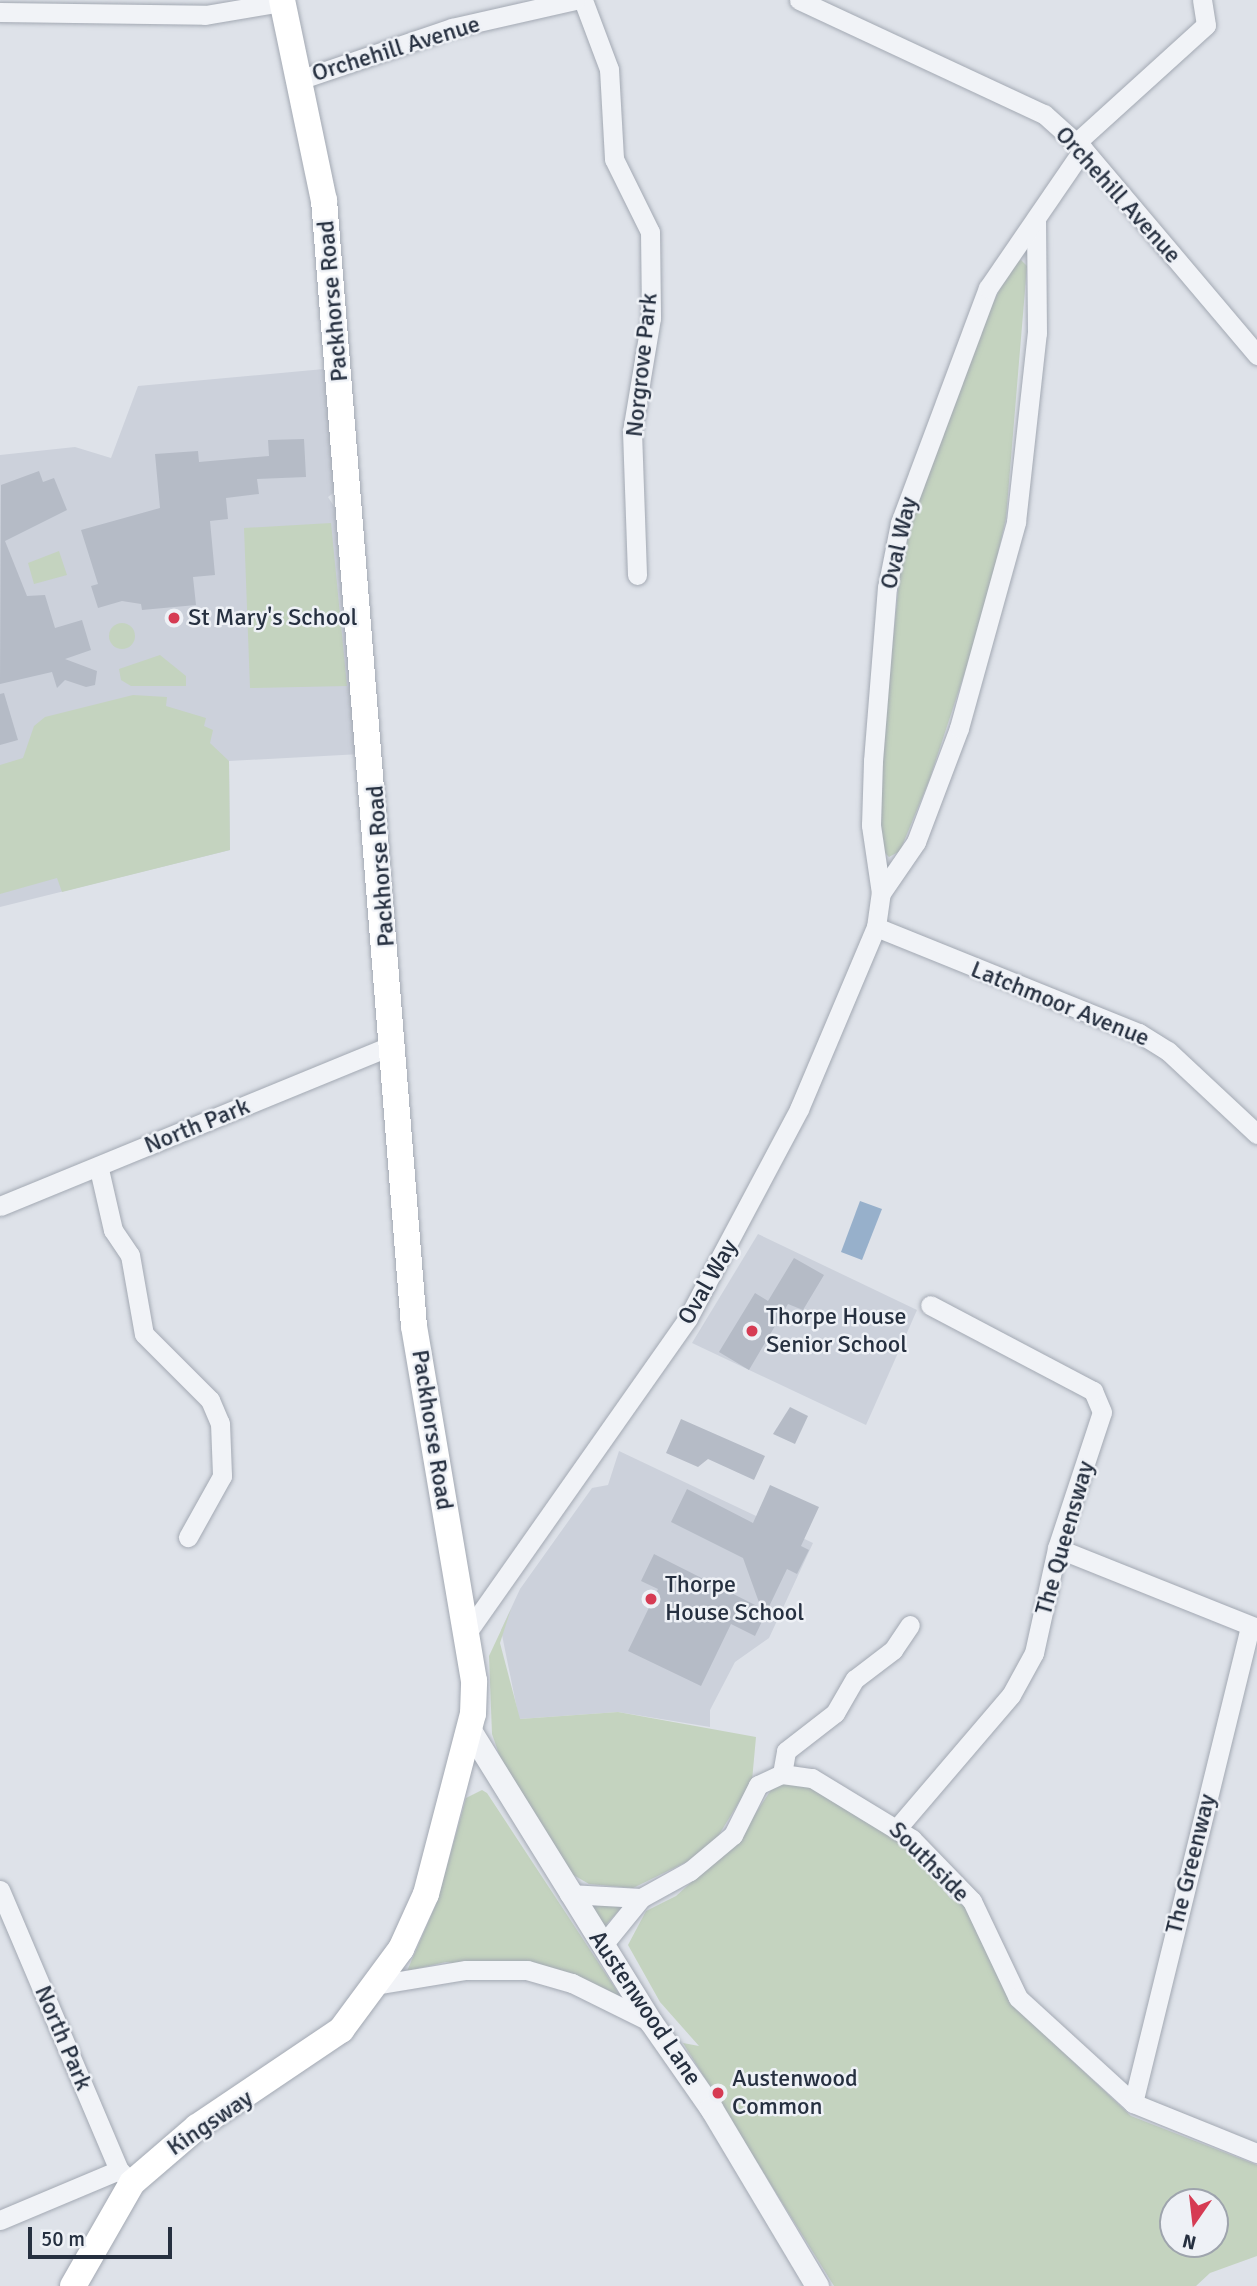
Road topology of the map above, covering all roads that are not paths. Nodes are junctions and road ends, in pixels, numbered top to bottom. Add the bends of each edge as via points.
1 (575, 0) edge
2 (583, 0) edge
3 (799, 0) edge
4 (1202, 0) edge
5 (282, 1) edge
6 (0, 12) edge
7 (299, 80) junction
8 (1080, 146) junction
9 (1036, 220) junction
10 (1257, 355) edge
11 (637, 575) dead end
12 (881, 893) junction
13 (876, 927) junction
14 (393, 1045) junction
15 (1255, 1125) edge
16 (99, 1169) junction
17 (0, 1206) edge
18 (929, 1305) dead end
19 (188, 1537) dead end
20 (1057, 1548) junction
21 (910, 1625) dead end
22 (1254, 1627) edge
23 (466, 1634) junction
24 (471, 1732) junction
25 (782, 1774) junction
26 (899, 1826) junction
27 (0, 1889) edge
28 (569, 1894) junction
29 (640, 1898) junction
30 (602, 1946) junction
31 (375, 1985) junction
32 (651, 2022) junction
33 (1133, 2104) junction
34 (1257, 2153) edge
35 (125, 2176) junction
36 (0, 2220) edge
37 (73, 2286) edge
38 (817, 2286) edge

1 - 7 street, Orchehill Avenue via 452,29
2 - 11 street, Norgrove Park via 609,69 614,159 650,232 651,318 632,431
3 - 8 street, Orchehill Avenue via 1044,114
4 - 8 street, Oval Way via 1206,25
5 - 6 street via 205,15
5 - 7 main road, Packhorse Road
7 - 14 main road, Packhorse Road via 324,201
8 - 9 street, Oval Way
8 - 10 street, Orchehill Avenue
9 - 12 street, Oval Way via 1037,333 1016,522 959,729 916,842
9 - 12 street, Oval Way via 988,288 900,523 887,588 873,761 871,825
12 - 13 street, Oval Way
13 - 15 street, Latchmoor Avenue via 1139,1033 1168,1051
13 - 23 street, Oval Way via 799,1109 688,1318
14 - 16 street, North Park
14 - 23 main road, Packhorse Road via 414,1326
16 - 17 street, North Park
16 - 19 street via 113,1230 130,1255 144,1334 210,1400 220,1423 222,1476
18 - 20 street, The Queensway via 1100,1400 1094,1442
20 - 22 street
20 - 26 street, The Queensway via 1034,1653 1011,1695
21 - 25 street via 893,1650 855,1679 835,1713 786,1751
22 - 33 street, The Greenway
23 - 24 main road, Packhorse Road via 474,1681
24 - 28 street, Austenwood Lane
24 - 31 main road, Kingsway via 426,1894 401,1949
25 - 26 street, Southside via 812,1778
25 - 29 street via 758,1785 733,1835 714,1855
26 - 33 street, Southside via 972,1901 1018,1998
27 - 35 street, North Park
28 - 29 street
28 - 30 street, Austenwood Lane
29 - 30 street
30 - 32 street, Austenwood Lane
31 - 32 street via 466,1970 527,1970 572,1983
31 - 35 main road, Kingsway via 341,2030 304,2061
32 - 38 street, Austenwood Lane via 711,2108
33 - 34 street, Southside
35 - 36 street
35 - 37 main road, Kingsway

